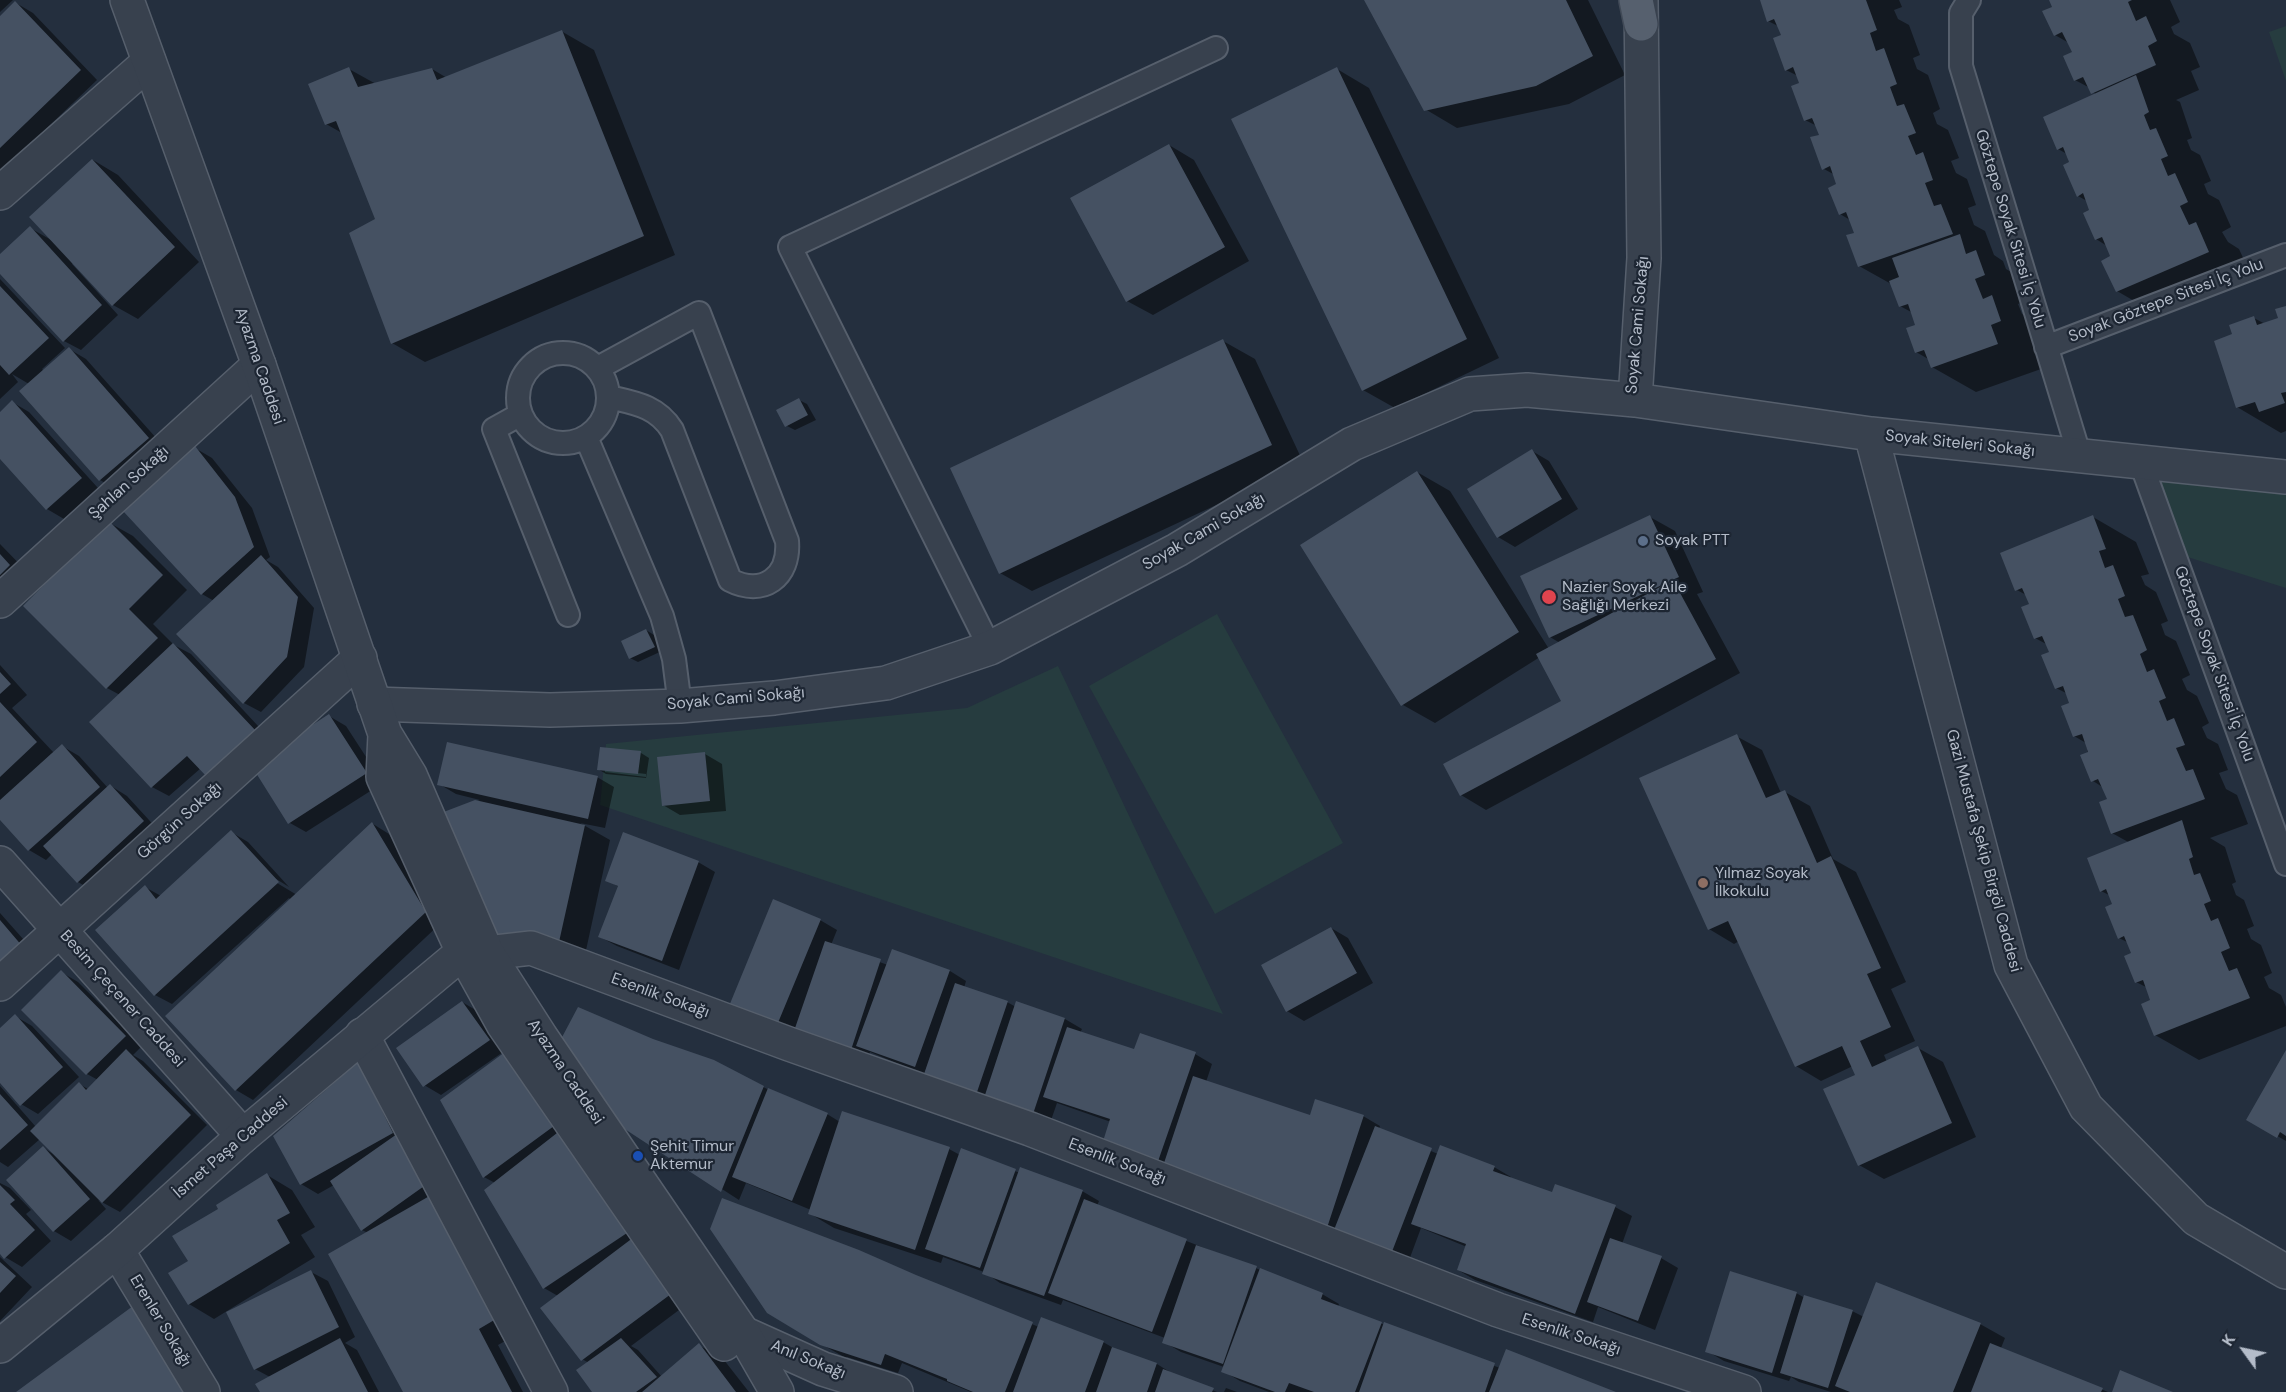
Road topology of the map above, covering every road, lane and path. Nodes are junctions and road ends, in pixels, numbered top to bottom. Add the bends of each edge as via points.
1 (127, 0) edge
2 (1969, 0) edge
3 (1639, 8) edge
4 (1215, 48) dead end
5 (149, 62) junction
6 (0, 193) edge
7 (2286, 255) edge
8 (2046, 347) junction
9 (259, 364) junction
10 (598, 368) junction
11 (609, 397) junction
12 (1635, 400) junction
13 (521, 414) junction
14 (1871, 434) junction
15 (586, 437) junction
16 (2080, 457) junction
17 (2141, 463) junction
18 (2286, 477) edge
19 (0, 601) edge
20 (568, 615) dead end
21 (990, 648) junction
22 (360, 658) junction
23 (374, 704) junction
24 (680, 706) junction
25 (0, 863) edge
26 (2286, 864) edge
27 (60, 930) junction
28 (475, 952) junction
29 (0, 984) edge
30 (362, 1035) junction
31 (243, 1136) junction
32 (117, 1250) junction
33 (2286, 1272) edge
34 (733, 1337) junction
35 (0, 1347) edge
36 (203, 1392) edge
37 (551, 1392) edge
38 (753, 1392) edge
39 (777, 1392) edge
40 (896, 1392) edge
41 (1744, 1392) edge

1 - 5 street, Ayazma Caddesi
2 - 8 lane, Göztepe Soyak Sitesi İç Yolu via 1960,13 1961,66
3 - 12 street, Soyak Cami Sokağı via 1644,258
4 - 21 lane via 790,247
5 - 6 street
5 - 9 street, Ayazma Caddesi
7 - 8 lane, Soyak Göztepe Sitesi İç Yolu
8 - 16 lane, Göztepe Soyak Sitesi İç Yolu
9 - 19 street, Şahlan Sokağı
9 - 22 street, Ayazma Caddesi
10 - 11 lane
10 - 11 lane via 699,313 787,541 788,555 776,578 752,587 730,580 672,430 659,414 641,404
10 - 13 lane via 586,358 570,353 554,353 540,359 520,383 517,399
11 - 15 lane via 598,427
12 - 14 street, Soyak Siteleri Sokağı
12 - 21 street, Soyak Cami Sokağı via 1527,390 1470,394 1352,444 1177,549
13 - 15 lane via 529,428 555,443 571,443
13 - 20 lane via 494,429
14 - 16 street, Soyak Siteleri Sokağı
14 - 33 street, Gazi Mustafa Şekip Birgöl Caddesi via 2011,965 2086,1107 2196,1219
15 - 24 lane via 662,616 674,658
16 - 17 street, Soyak Siteleri Sokağı
17 - 18 street, Soyak Siteleri Sokağı
17 - 26 lane, Göztepe Soyak Sitesi İç Yolu
21 - 24 street, Soyak Cami Sokağı via 886,683
22 - 23 street, Ayazma Caddesi
22 - 27 street, Görgün Sokağı
23 - 24 street, Soyak Cami Sokağı via 550,710
23 - 28 street, Ayazma Caddesi via 384,734 383,777
25 - 27 street, Besim Çeçener Caddesi
27 - 29 street, Görgün Sokağı
27 - 31 street, Besim Çeçener Caddesi
28 - 30 street, İsmet Paşa Caddesi
28 - 34 street, Ayazma Caddesi via 503,1024
28 - 41 street, Esenlik Sokağı via 531,948 1030,1129 1498,1310
30 - 31 street, İsmet Paşa Caddesi
30 - 37 street
31 - 32 street, İsmet Paşa Caddesi
32 - 35 street, İsmet Paşa Caddesi
32 - 36 street, Erenler Sokağı
34 - 38 street, Ayazma Caddesi
34 - 39 street, Ayazma Caddesi
34 - 40 street, Anıl Sokağı

